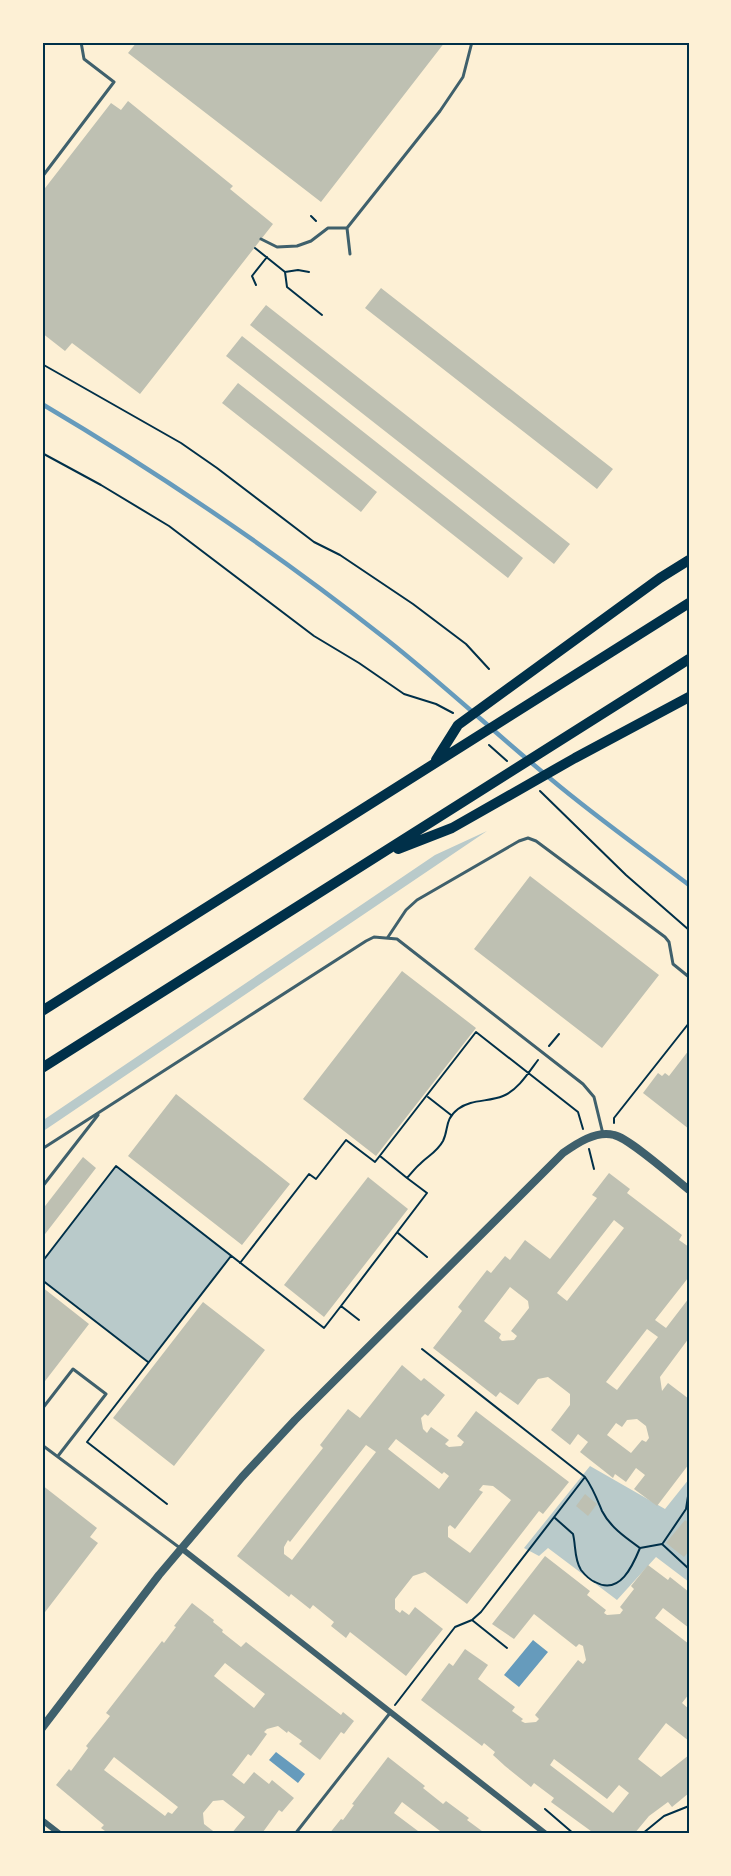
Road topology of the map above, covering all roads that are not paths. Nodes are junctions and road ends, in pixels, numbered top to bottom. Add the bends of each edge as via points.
1 (81, 42) edge
2 (472, 42) edge
3 (42, 177) edge
4 (347, 228) junction
5 (261, 239) dead end
6 (350, 254) dead end
7 (689, 552) edge
8 (689, 560) edge
9 (660, 578) junction
10 (689, 603) edge
11 (689, 658) edge
12 (689, 697) edge
13 (434, 763) junction
14 (373, 860) junction
15 (388, 937) junction
16 (689, 977) edge
17 (42, 1011) edge
18 (42, 1068) edge
19 (101, 1112) junction
20 (603, 1135) junction
21 (42, 1149) edge
22 (42, 1187) edge
23 (689, 1190) edge
24 (42, 1409) edge
25 (42, 1445) edge
26 (58, 1456) junction
27 (181, 1548) junction
28 (390, 1712) junction
29 (42, 1728) edge
30 (42, 1820) edge
31 (60, 1834) edge
32 (295, 1834) edge
33 (546, 1834) edge

1 - 3 lane via 84,59 114,82
2 - 4 lane via 463,77
4 - 5 lane via 328,228 297,246 277,247
4 - 6 lane
7 - 9 highway
8 - 9 highway
9 - 13 highway via 458,725
10 - 13 highway
11 - 14 highway via 508,770
12 - 14 highway via 453,828
13 - 17 highway
14 - 18 highway
15 - 16 lane via 406,909 417,900 528,838 536,840 665,937 674,964
15 - 19 lane via 366,941
15 - 20 lane via 397,939 583,1084 594,1097
19 - 21 lane
19 - 22 lane
20 - 23 street via 614,1135 639,1150
20 - 27 street via 586,1138 563,1153 296,1420
24 - 26 lane via 73,1369 106,1395
25 - 26 lane
26 - 27 lane
27 - 28 street
27 - 29 street
28 - 32 lane
28 - 33 street
30 - 31 street

